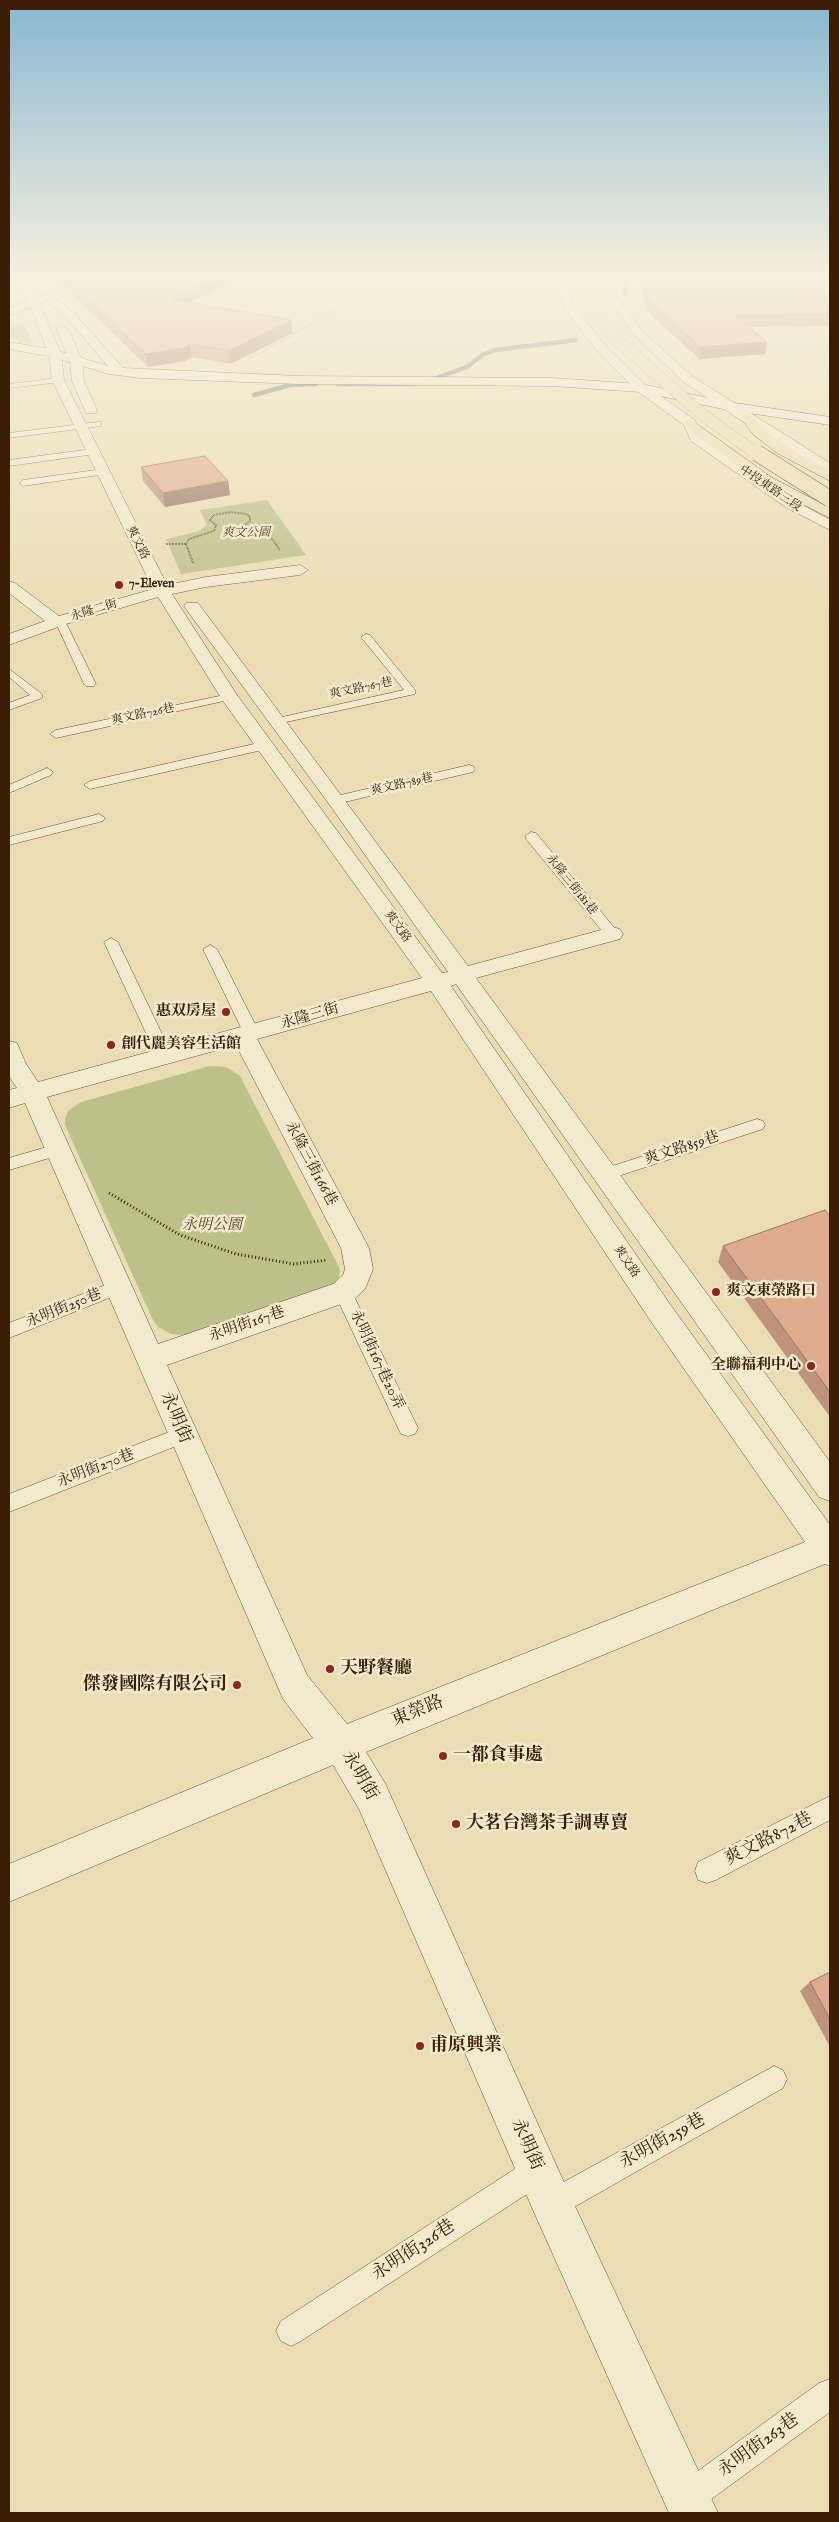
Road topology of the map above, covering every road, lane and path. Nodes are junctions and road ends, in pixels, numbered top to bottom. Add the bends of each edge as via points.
1 (67, 393) edge
2 (81, 393) edge
3 (648, 393) edge
4 (664, 393) edge
5 (677, 393) edge
6 (697, 393) edge
7 (708, 393) edge
8 (728, 406) junction
9 (746, 418) junction
10 (830, 421) edge
11 (690, 423) junction
12 (90, 425) junction
13 (9, 436) edge
14 (92, 452) junction
15 (9, 463) edge
16 (830, 469) edge
17 (103, 472) junction
18 (830, 477) edge
19 (23, 483) dead end
20 (830, 486) edge
21 (830, 499) edge
22 (830, 514) edge
23 (830, 526) edge
24 (186, 544) junction
25 (155, 546) junction
26 (284, 556) dead end
27 (196, 570) dead end
28 (300, 570) dead end
29 (10, 589) edge
30 (170, 589) junction
31 (59, 622) junction
32 (366, 637) dead end
33 (9, 640) edge
34 (9, 672) edge
35 (90, 684) dead end
36 (229, 697) junction
37 (9, 707) edge
38 (277, 721) junction
39 (56, 734) dead end
40 (266, 745) junction
41 (469, 769) dead end
42 (47, 772) dead end
43 (90, 785) dead end
44 (9, 789) edge
45 (336, 800) junction
46 (100, 818) dead end
47 (531, 836) dead end
48 (9, 841) edge
49 (612, 934) joint
50 (111, 942) dead end
51 (210, 949) dead end
52 (461, 974) junction
53 (436, 981) junction
54 (247, 1035) junction
55 (9, 1049) edge
56 (165, 1057) junction
57 (20, 1096) edge
58 (758, 1125) dead end
59 (57, 1150) junction
60 (9, 1164) edge
61 (606, 1174) junction
62 (108, 1192) dead end
63 (329, 1260) dead end
64 (118, 1287) junction
65 (343, 1292) junction
66 (9, 1331) edge
67 (150, 1359) junction
68 (408, 1428) dead end
69 (182, 1435) junction
70 (830, 1487) edge
71 (9, 1503) edge
72 (829, 1549) edge
73 (341, 1744) junction
74 (830, 1808) edge
75 (708, 1871) dead end
76 (9, 1883) edge
77 (774, 2079) dead end
78 (537, 2171) junction
79 (552, 2204) junction
80 (291, 2330) dead end
81 (830, 2394) edge
82 (691, 2506) edge

1 - 12 street, 爽文路
2 - 12 street, 爽文路
3 - 11 street, 中投東路三段
4 - 8 street
5 - 21 main road, bridge via 766,460
6 - 20 main road via 774,452
7 - 8 street
8 - 9 street
8 - 10 street
9 - 16 street
9 - 18 main road via 782,450
11 - 22 main road via 766,480
11 - 23 street, 中投東路三段 via 696,438 792,505
12 - 13 lane
12 - 14 street, 爽文路
12 - 25 street, 爽文路
14 - 15 lane
14 - 17 street, 爽文路
17 - 19 lane
17 - 30 street, 爽文路
24 - 25 path
24 - 26 path via 190,539 214,532 216,525 210,520 214,515 230,512 250,517 250,521 239,530 272,539
24 - 27 path
25 - 30 street, 爽文路
28 - 30 street, 永隆二街
29 - 31 street
30 - 31 street, 永隆二街
30 - 36 street, 爽文路
30 - 38 street, 爽文路
31 - 33 street, 永隆二街
31 - 35 lane
32 - 38 lane, 爽文路767巷 via 411,692
34 - 37 lane via 38,696
36 - 39 lane, 爽文路726巷
36 - 40 street, 爽文路
38 - 45 street, 爽文路
40 - 43 lane
40 - 53 street, 爽文路
41 - 45 lane, 爽文路789巷
42 - 44 lane
45 - 52 street, 爽文路
46 - 48 lane
47 - 49 lane, 永隆三街181巷
49 - 52 street, 永隆三街
50 - 56 lane
51 - 54 lane
52 - 53 street, 永隆三街
52 - 61 street, 爽文路
53 - 54 street, 永隆三街
53 - 72 street, 爽文路 via 662,1315
54 - 56 street, 永隆三街
54 - 65 street, 永隆三街166巷 via 355,1248 359,1269 356,1281
55 - 57 street, 永明街
56 - 57 street, 永隆三街
57 - 59 street, 永明街
58 - 61 lane, 爽文路859巷
59 - 60 lane
59 - 64 street, 永明街
61 - 70 street, 爽文路
62 - 63 path via 180,1235 236,1254 294,1264
64 - 66 lane, 永明街250巷
64 - 67 street, 永明街
65 - 67 street, 永明街167巷
65 - 68 lane, 永明街167巷20弄
67 - 69 street, 永明街
69 - 71 lane, 永明街270巷
69 - 73 street, 永明街 via 295,1687
72 - 73 street, 東榮路
73 - 76 street, 東榮路
73 - 78 street, 永明街 via 372,1796
74 - 75 lane, 爽文路872巷
77 - 79 lane, 永明街259巷
78 - 79 street, 永明街
78 - 80 lane, 永明街326巷
79 - 82 street, 永明街
81 - 82 lane, 永明街263巷

